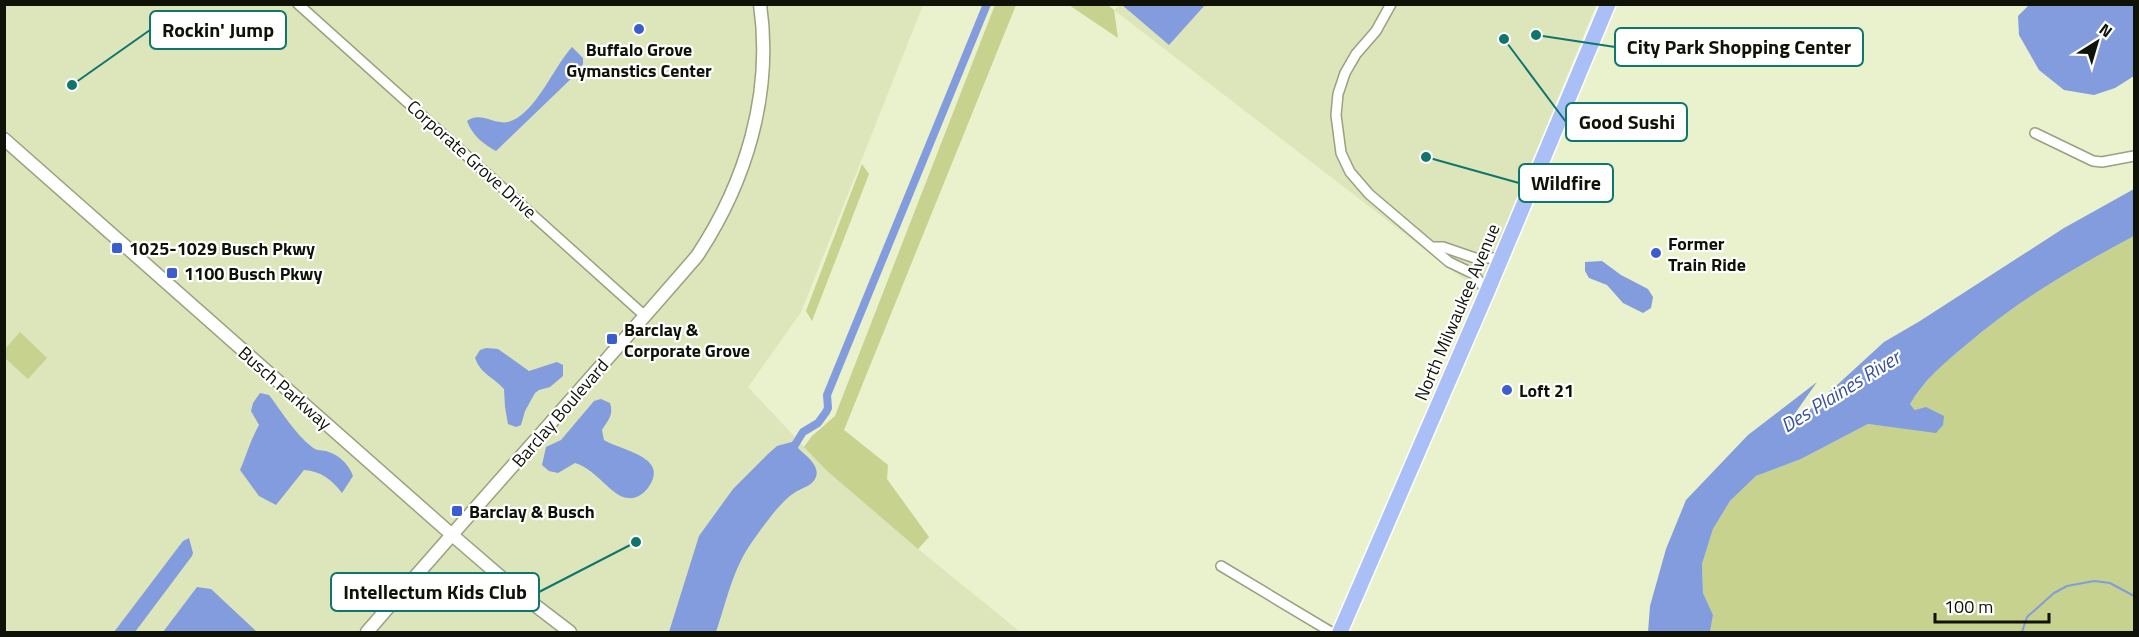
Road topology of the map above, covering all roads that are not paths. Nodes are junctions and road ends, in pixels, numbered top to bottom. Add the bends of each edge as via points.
1 (298, 4) edge
2 (760, 4) edge
3 (1391, 4) edge
4 (1608, 4) edge
5 (2035, 133) dead end
6 (4, 139) edge
7 (2134, 156) edge
8 (1432, 247) junction
9 (1502, 258) junction
10 (1488, 292) junction
11 (645, 316) junction
12 (451, 534) junction
13 (1221, 566) dead end
14 (367, 633) edge
15 (570, 633) edge
16 (1332, 633) edge
17 (1340, 633) edge

1 - 11 street, Corporate Grove Drive
2 - 11 street, Barclay Boulevard via 760,100 737,182 697,256
3 - 8 street via 1346,73 1338,94 1337,134 1350,172
4 - 9 main road, North Milwaukee Avenue
5 - 7 street via 2093,161
6 - 12 street, Busch Parkway
8 - 9 street via 1475,258
8 - 10 street via 1449,262 1474,274
9 - 10 main road, North Milwaukee Avenue
10 - 17 main road, North Milwaukee Avenue
11 - 12 street, Barclay Boulevard
12 - 14 street, Barclay Boulevard
12 - 15 street, Busch Parkway
13 - 16 street

